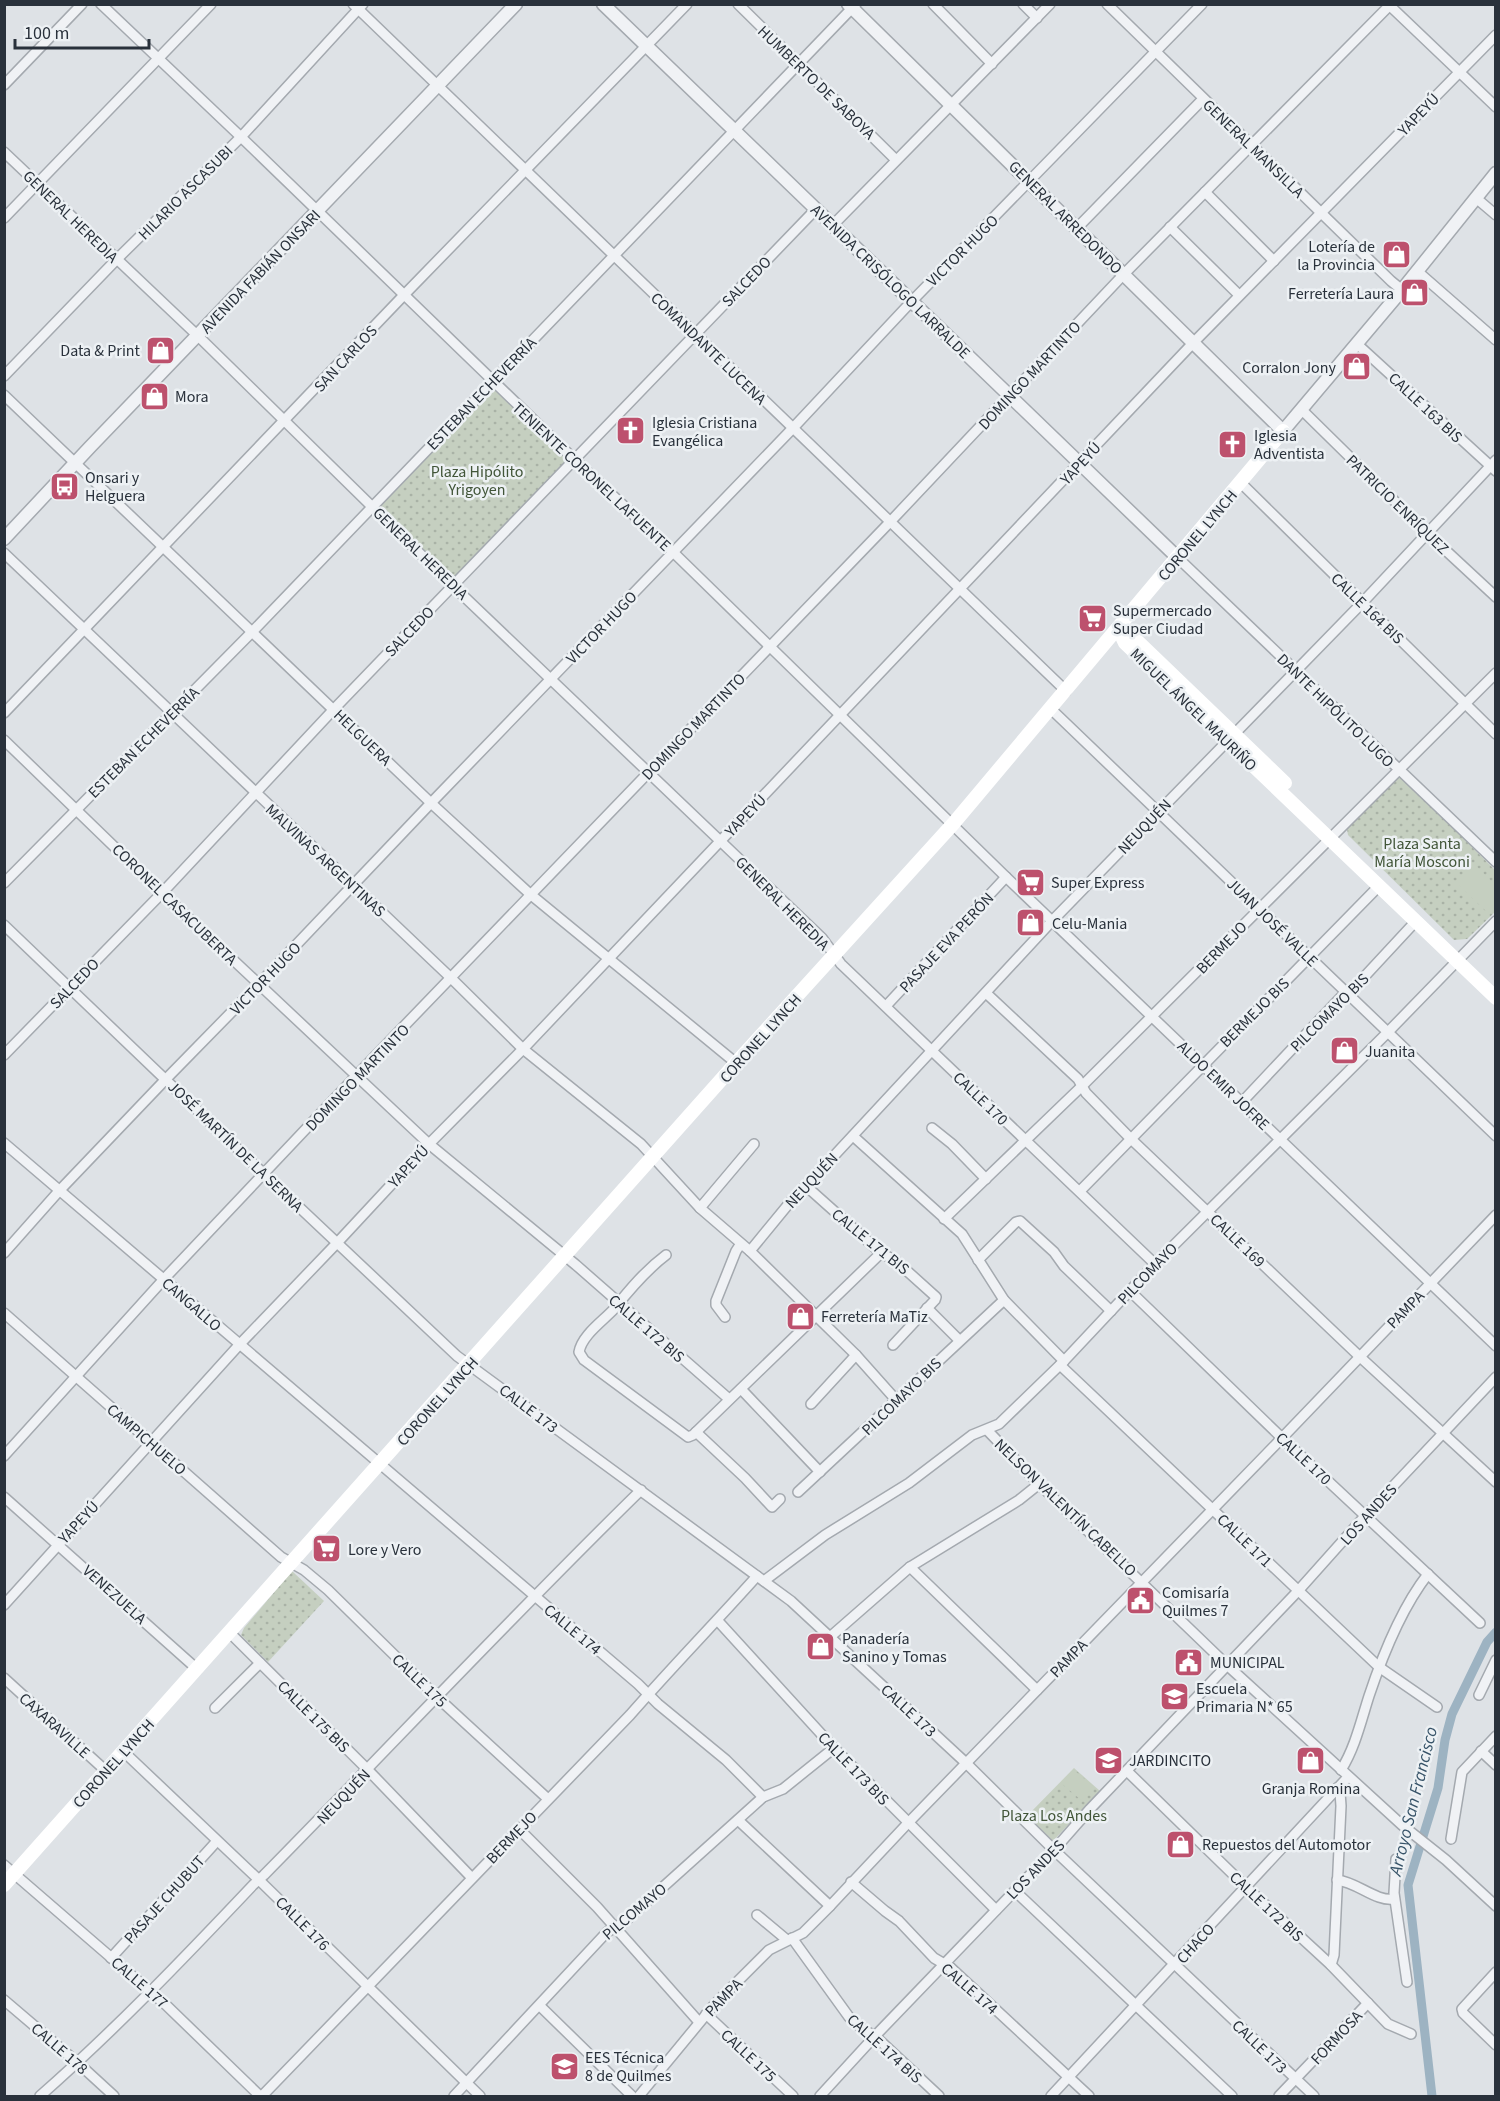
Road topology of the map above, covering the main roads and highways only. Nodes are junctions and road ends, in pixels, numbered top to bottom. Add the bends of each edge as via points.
1 (1283, 431) road end
2 (1118, 628) junction
3 (1333, 836) junction
4 (1460, 958) junction
5 (1496, 986) edge
6 (1496, 998) edge
7 (9, 1869) edge
8 (4, 1885) edge

1 - 2 main road, CORONEL LYNCH
2 - 3 main road, MIGUEL ÁNGEL MAURIÑO via 1125,643 1231,737
2 - 7 main road, CORONEL LYNCH via 953,824 124,1752
3 - 4 main road, MIGUEL ÁNGEL MAURIÑO
3 - 4 main road, MIGUEL ÁNGEL MAURIÑO via 1379,886
4 - 5 main road, MIGUEL ÁNGEL MAURIÑO
4 - 6 main road, MIGUEL ÁNGEL MAURIÑO
7 - 8 main road, CORONEL LYNCH

